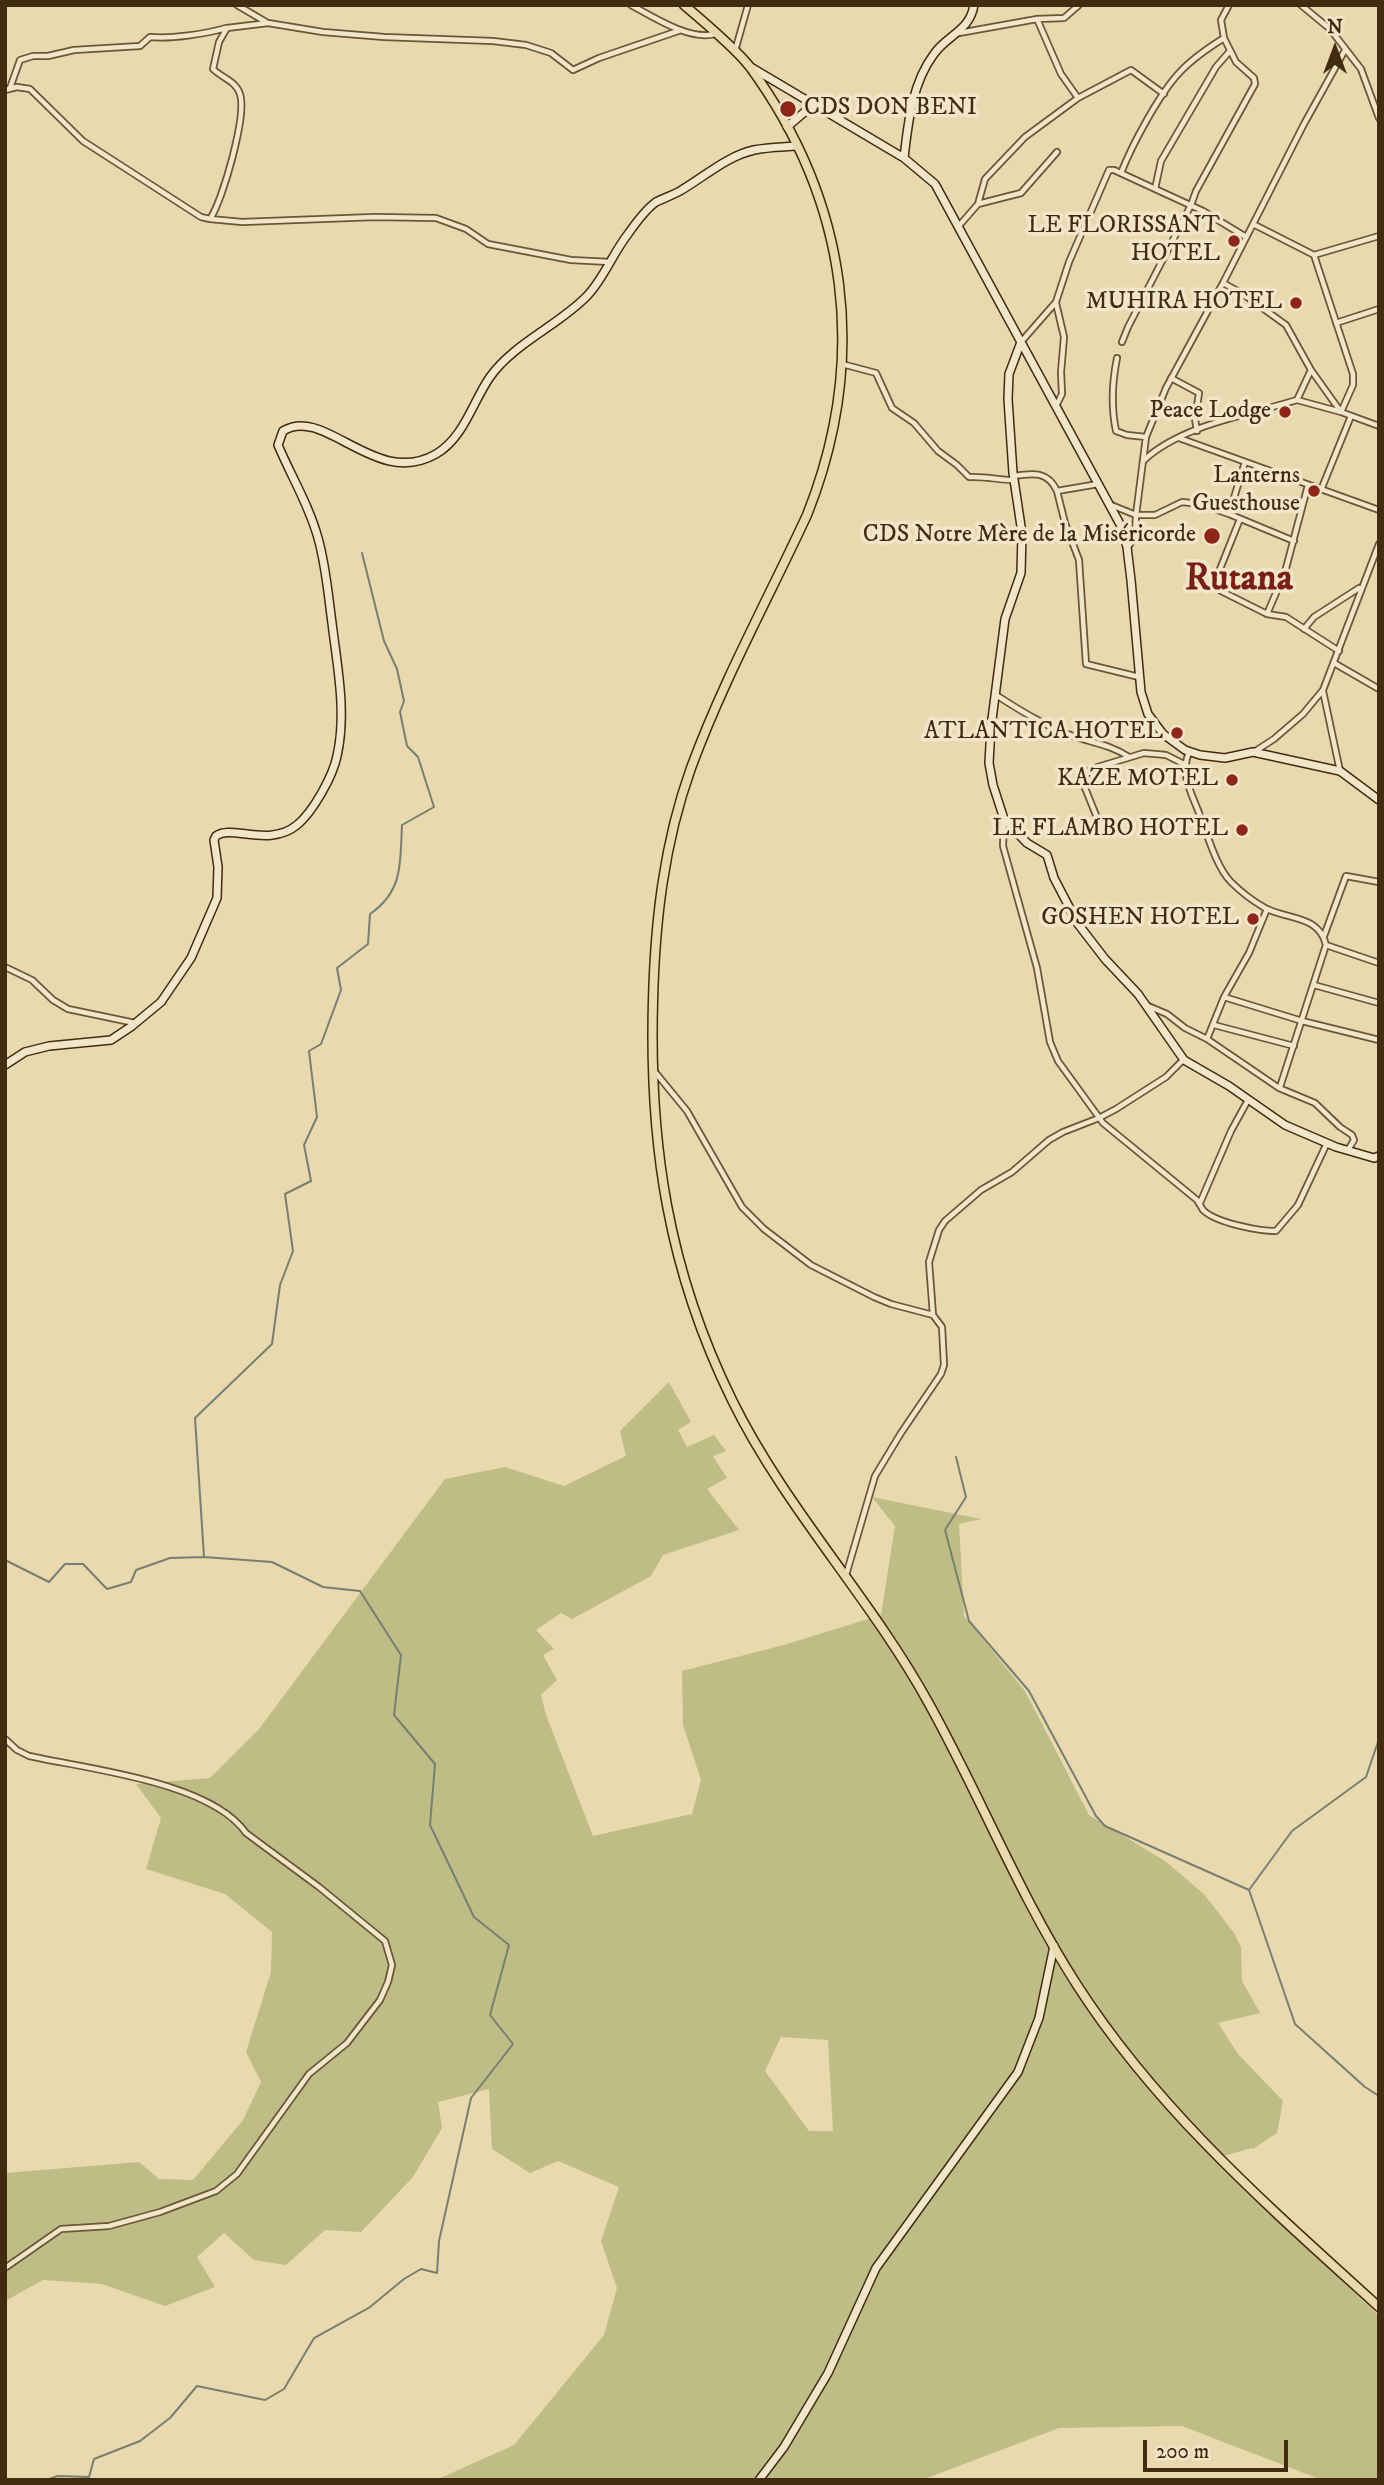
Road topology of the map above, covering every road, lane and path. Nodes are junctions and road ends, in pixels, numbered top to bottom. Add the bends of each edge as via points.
1 (237, 5) edge
2 (631, 5) edge
3 (684, 5) edge
4 (748, 5) edge
5 (974, 5) edge
6 (1079, 5) edge
7 (1229, 5) edge
8 (1301, 5) edge
9 (1037, 19) junction
10 (268, 23) junction
11 (227, 28) junction
12 (681, 30) junction
13 (957, 33) junction
14 (715, 34) junction
15 (1224, 38) junction
16 (1345, 50) junction
17 (735, 52) junction
18 (1229, 52) junction
19 (749, 66) junction
20 (7, 89) edge
21 (1164, 94) junction
22 (1077, 98) junction
23 (814, 104) junction
24 (1379, 118) edge
25 (787, 127) junction
26 (796, 146) junction
27 (1057, 152) dead end
28 (904, 158) junction
29 (1121, 173) junction
30 (1155, 189) junction
31 (978, 204) junction
32 (1191, 205) junction
33 (210, 219) junction
34 (1253, 224) junction
35 (958, 227) junction
36 (1379, 236) edge
37 (1246, 237) junction
38 (1314, 255) junction
39 (610, 261) junction
40 (1223, 283) junction
41 (1056, 302) junction
42 (1379, 309) edge
43 (1335, 323) junction
44 (1021, 342) junction
45 (1122, 342) dead end
46 (1117, 358) dead end
47 (842, 364) junction
48 (1311, 370) junction
49 (1171, 378) junction
50 (1297, 400) junction
51 (1056, 406) junction
52 (1341, 412) junction
53 (1351, 416) junction
54 (1379, 426) edge
55 (1197, 431) junction
56 (1146, 437) junction
57 (1178, 438) junction
58 (1143, 462) junction
59 (1245, 462) junction
60 (1014, 478) junction
61 (1099, 483) junction
62 (1308, 485) junction
63 (1321, 490) junction
64 (1057, 491) junction
65 (1111, 505) junction
66 (1379, 510) edge
67 (1229, 514) junction
68 (1136, 515) junction
69 (1240, 519) junction
70 (1294, 541) junction
71 (1127, 547) junction
72 (1378, 548) edge
73 (1361, 587) junction
74 (1267, 614) junction
75 (1304, 629) junction
76 (1339, 651) junction
77 (1334, 663) junction
78 (1139, 677) junction
79 (1379, 689) edge
80 (1323, 690) junction
81 (995, 694) junction
82 (1189, 751) junction
83 (1253, 752) junction
84 (1129, 757) junction
85 (1184, 764) junction
86 (1340, 771) junction
87 (1379, 800) edge
88 (1004, 819) junction
89 (1098, 820) dead end
90 (1379, 882) edge
91 (1267, 909) junction
92 (1324, 937) junction
93 (1326, 945) junction
94 (1379, 962) edge
95 (5, 967) edge
96 (1314, 985) junction
97 (1224, 997) junction
98 (1379, 1003) edge
99 (1144, 1005) junction
100 (1302, 1021) junction
101 (136, 1023) junction
102 (1214, 1025) junction
103 (1207, 1040) junction
104 (1379, 1040) edge
105 (1294, 1046) junction
106 (1184, 1060) junction
107 (5, 1065) edge
108 (653, 1070) junction
109 (1279, 1088) junction
110 (1248, 1100) junction
111 (1099, 1118) junction
112 (1327, 1143) junction
113 (1348, 1150) junction
114 (1379, 1156) edge
115 (1200, 1204) junction
116 (933, 1315) junction
117 (846, 1575) junction
118 (5, 1739) edge
119 (1054, 1946) junction
120 (5, 2267) edge
121 (1379, 2307) edge
122 (759, 2480) edge

1 - 10 street
2 - 12 street
3 - 14 main road
4 - 17 street
5 - 13 street via 970,20
6 - 9 street via 1064,18
7 - 15 street via 1222,20
8 - 16 street via 1330,29
9 - 13 street
9 - 22 street
10 - 11 street
10 - 12 street via 323,32 526,45 551,53 573,70
11 - 20 street via 167,39 150,37 139,46 33,55 20,60
11 - 33 street via 213,69 240,92 242,116 224,188
12 - 14 street via 699,36
13 - 28 street via 927,65 913,102
14 - 17 main road
15 - 18 street
15 - 21 street via 1192,60
16 - 24 street via 1361,69
16 - 34 street
17 - 19 main road
18 - 30 street via 1161,161
18 - 32 street via 1255,84
19 - 23 street
19 - 25 main road
20 - 33 street via 30,89 83,141 201,218
21 - 22 street via 1131,70
21 - 29 street
22 - 31 street via 997,165 985,179
23 - 25 street
23 - 28 street
25 - 26 main road
26 - 39 street via 751,150 655,203
26 - 47 main road via 831,237 841,290
27 - 31 street via 1021,193
28 - 35 street via 935,184
29 - 30 street
29 - 41 street via 1109,170 1105,177
30 - 32 street
31 - 35 street
32 - 37 street
32 - 45 street
33 - 39 street via 436,218 466,229 488,244 572,260
34 - 37 street
34 - 38 street
35 - 44 street
36 - 38 street
37 - 40 street
38 - 43 street
39 - 101 street via 590,294 491,376 448,446 435,455 406,464 384,461 313,428 290,426 283,431 278,444 305,502 326,571 339,682 337,757 323,788 296,826 270,836 226,832 216,836 218,898 172,988
40 - 48 street via 1280,318
40 - 49 street
41 - 44 street
41 - 51 street via 1063,337 1062,394
42 - 43 street
43 - 52 street via 1353,374
44 - 51 street
44 - 60 street via 1009,374
46 - 56 street via 1113,386 1116,431
47 - 60 street via 876,373 892,408 914,423 969,477
47 - 108 main road via 838,415 819,484 715,710 671,834 656,925
48 - 50 street
48 - 52 street
49 - 55 street via 1199,393
49 - 56 street
50 - 52 street
50 - 55 street
51 - 61 street
52 - 53 street
53 - 54 street
53 - 63 street
55 - 57 street
56 - 58 street
57 - 58 street
57 - 59 street
58 - 68 street
59 - 62 street
59 - 67 street
60 - 64 street via 1041,474
60 - 81 street via 1022,533 1021,573 1005,619
61 - 64 street
61 - 65 street
62 - 63 street
62 - 70 street
63 - 66 street
64 - 78 street via 1079,560 1086,664
65 - 68 street
65 - 71 street
67 - 68 street via 1182,502 1155,514
67 - 69 street
68 - 71 street via 1134,539
69 - 70 street
69 - 74 street via 1216,586
70 - 74 street
71 - 78 street
72 - 73 street
73 - 75 street via 1314,617
73 - 76 street
74 - 75 street via 1286,617
75 - 76 street
76 - 77 street
77 - 79 street
77 - 80 street
78 - 82 street via 1154,724
80 - 83 street via 1303,714
80 - 86 street
81 - 84 street via 1033,719 1116,748
81 - 88 street via 989,763
82 - 83 street via 1225,758
82 - 85 street
83 - 86 street
84 - 85 street via 1166,755
84 - 89 street via 1091,769 1085,776
85 - 91 street via 1185,778 1228,880
86 - 87 street
88 - 99 street via 1027,843 1047,855 1078,924
88 - 111 street via 1003,846 1037,968 1050,1042 1058,1061
90 - 92 street via 1346,876
91 - 92 street via 1314,925
91 - 97 street
92 - 93 street
93 - 94 street
93 - 96 street
95 - 101 street via 32,980 68,1009
96 - 98 street
96 - 100 street
97 - 100 street
97 - 102 street
99 - 103 street
99 - 106 street
100 - 104 street
100 - 105 street
101 - 107 street via 111,1040 49,1046 25,1052
102 - 103 street
102 - 105 street
103 - 109 street
105 - 109 street
106 - 110 street
106 - 111 street via 1166,1077
108 - 116 street via 687,1111 742,1207 764,1229 832,1276 891,1304
108 - 117 main road via 663,1192 704,1338 732,1401 773,1472
109 - 113 street via 1315,1103 1352,1135
110 - 112 street via 1285,1125
110 - 115 street
111 - 115 street
111 - 116 street via 1049,1140 945,1221 929,1262
112 - 113 street
112 - 115 street via 1298,1205 1276,1231 1224,1220 1204,1212
113 - 114 street
116 - 117 street via 943,1327 941,1374 875,1476
117 - 119 main road via 928,1702
118 - 120 street via 29,1756 205,1799 385,1941 392,1965 380,2000 347,2043 309,2074 227,2184 135,2220 61,2229
119 - 121 main road via 1109,2030 1207,2148
119 - 122 street via 1039,2018 1017,2072 876,2268 828,2373

